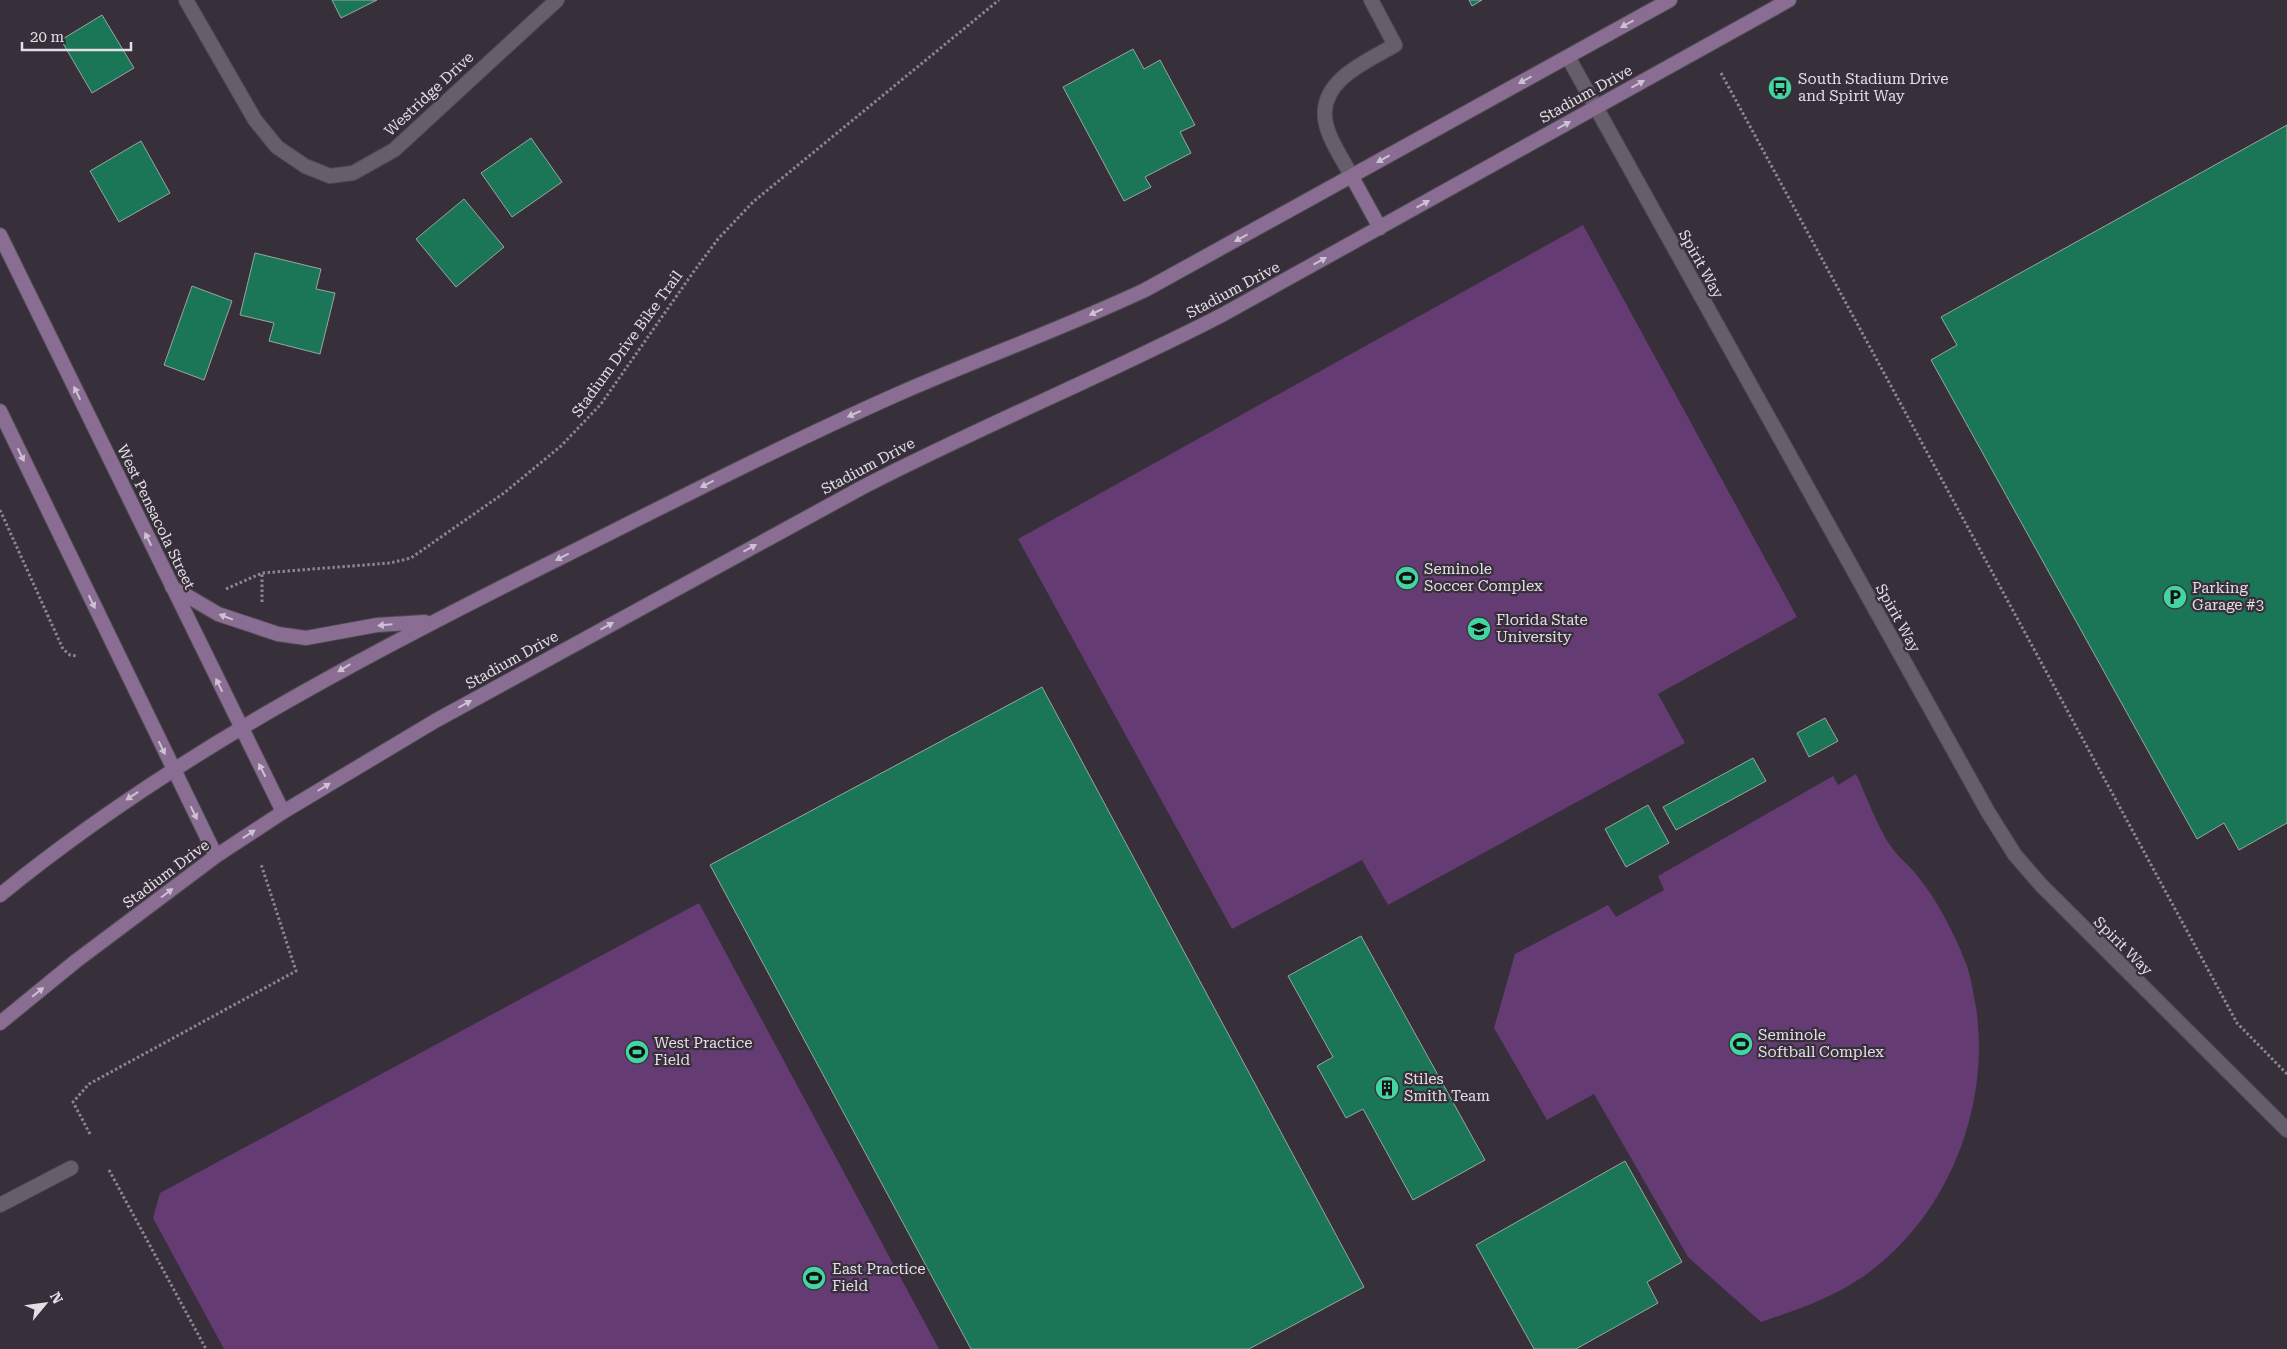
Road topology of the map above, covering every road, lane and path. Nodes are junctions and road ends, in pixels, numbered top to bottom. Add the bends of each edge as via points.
1 (186, 0) edge
2 (557, 0) edge
3 (999, 0) edge
4 (1371, 0) edge
5 (1670, 0) edge
6 (1789, 0) edge
7 (1568, 57) junction
8 (1721, 73) dead end
9 (1596, 107) junction
10 (1352, 176) junction
11 (1380, 228) junction
12 (0, 236) edge
13 (0, 411) edge
14 (0, 510) edge
15 (262, 573) junction
16 (172, 587) junction
17 (222, 591) dead end
18 (262, 612) dead end
19 (433, 621) junction
20 (78, 656) dead end
21 (241, 728) junction
22 (173, 770) junction
23 (283, 812) junction
24 (216, 856) junction
25 (261, 864) dead end
26 (0, 895) edge
27 (0, 1023) edge
28 (2287, 1074) edge
29 (2287, 1130) edge
30 (90, 1134) dead end
31 (71, 1168) dead end
32 (109, 1170) dead end
33 (0, 1205) edge
34 (206, 1349) edge

1 - 2 street, Westridge Drive via 255,120 277,147 305,166 330,176 352,173 394,150
3 - 15 path, Stadium Drive Bike Trail via 753,202 718,239 601,404 562,446 504,493 421,553 406,560
4 - 10 street via 1395,45 1341,76 1326,101 1324,118
5 -> 7 main road
9 -> 6 main road, Stadium Drive
7 - 9 street, Spirit Way
7 -> 10 main road
8 - 28 path via 2236,1023
11 -> 9 main road, Stadium Drive
9 - 29 street, Spirit Way via 1988,812 2015,854 2070,915
10 - 11 main road
10 -> 19 main road via 1145,290 838,421
23 -> 11 main road, Stadium Drive via 435,721 863,487 976,430 1160,348
16 -> 12 main road, West Pensacola Street
13 -> 22 main road
14 - 20 path via 63,649 70,656
15 - 17 path, Stadium Drive Bike Trail
15 - 18 path
19 -> 16 main road via 377,625 306,638 250,626 218,614
21 -> 16 main road, West Pensacola Street
19 -> 21 main road via 356,661
21 - 22 main road
23 -> 21 main road, West Pensacola Street
22 -> 24 main road
22 -> 26 main road via 74,836
24 -> 23 main road, Stadium Drive
27 -> 24 main road, Stadium Drive via 76,961
25 - 30 path via 296,971 89,1084 73,1102
31 - 33 street
32 - 34 path

